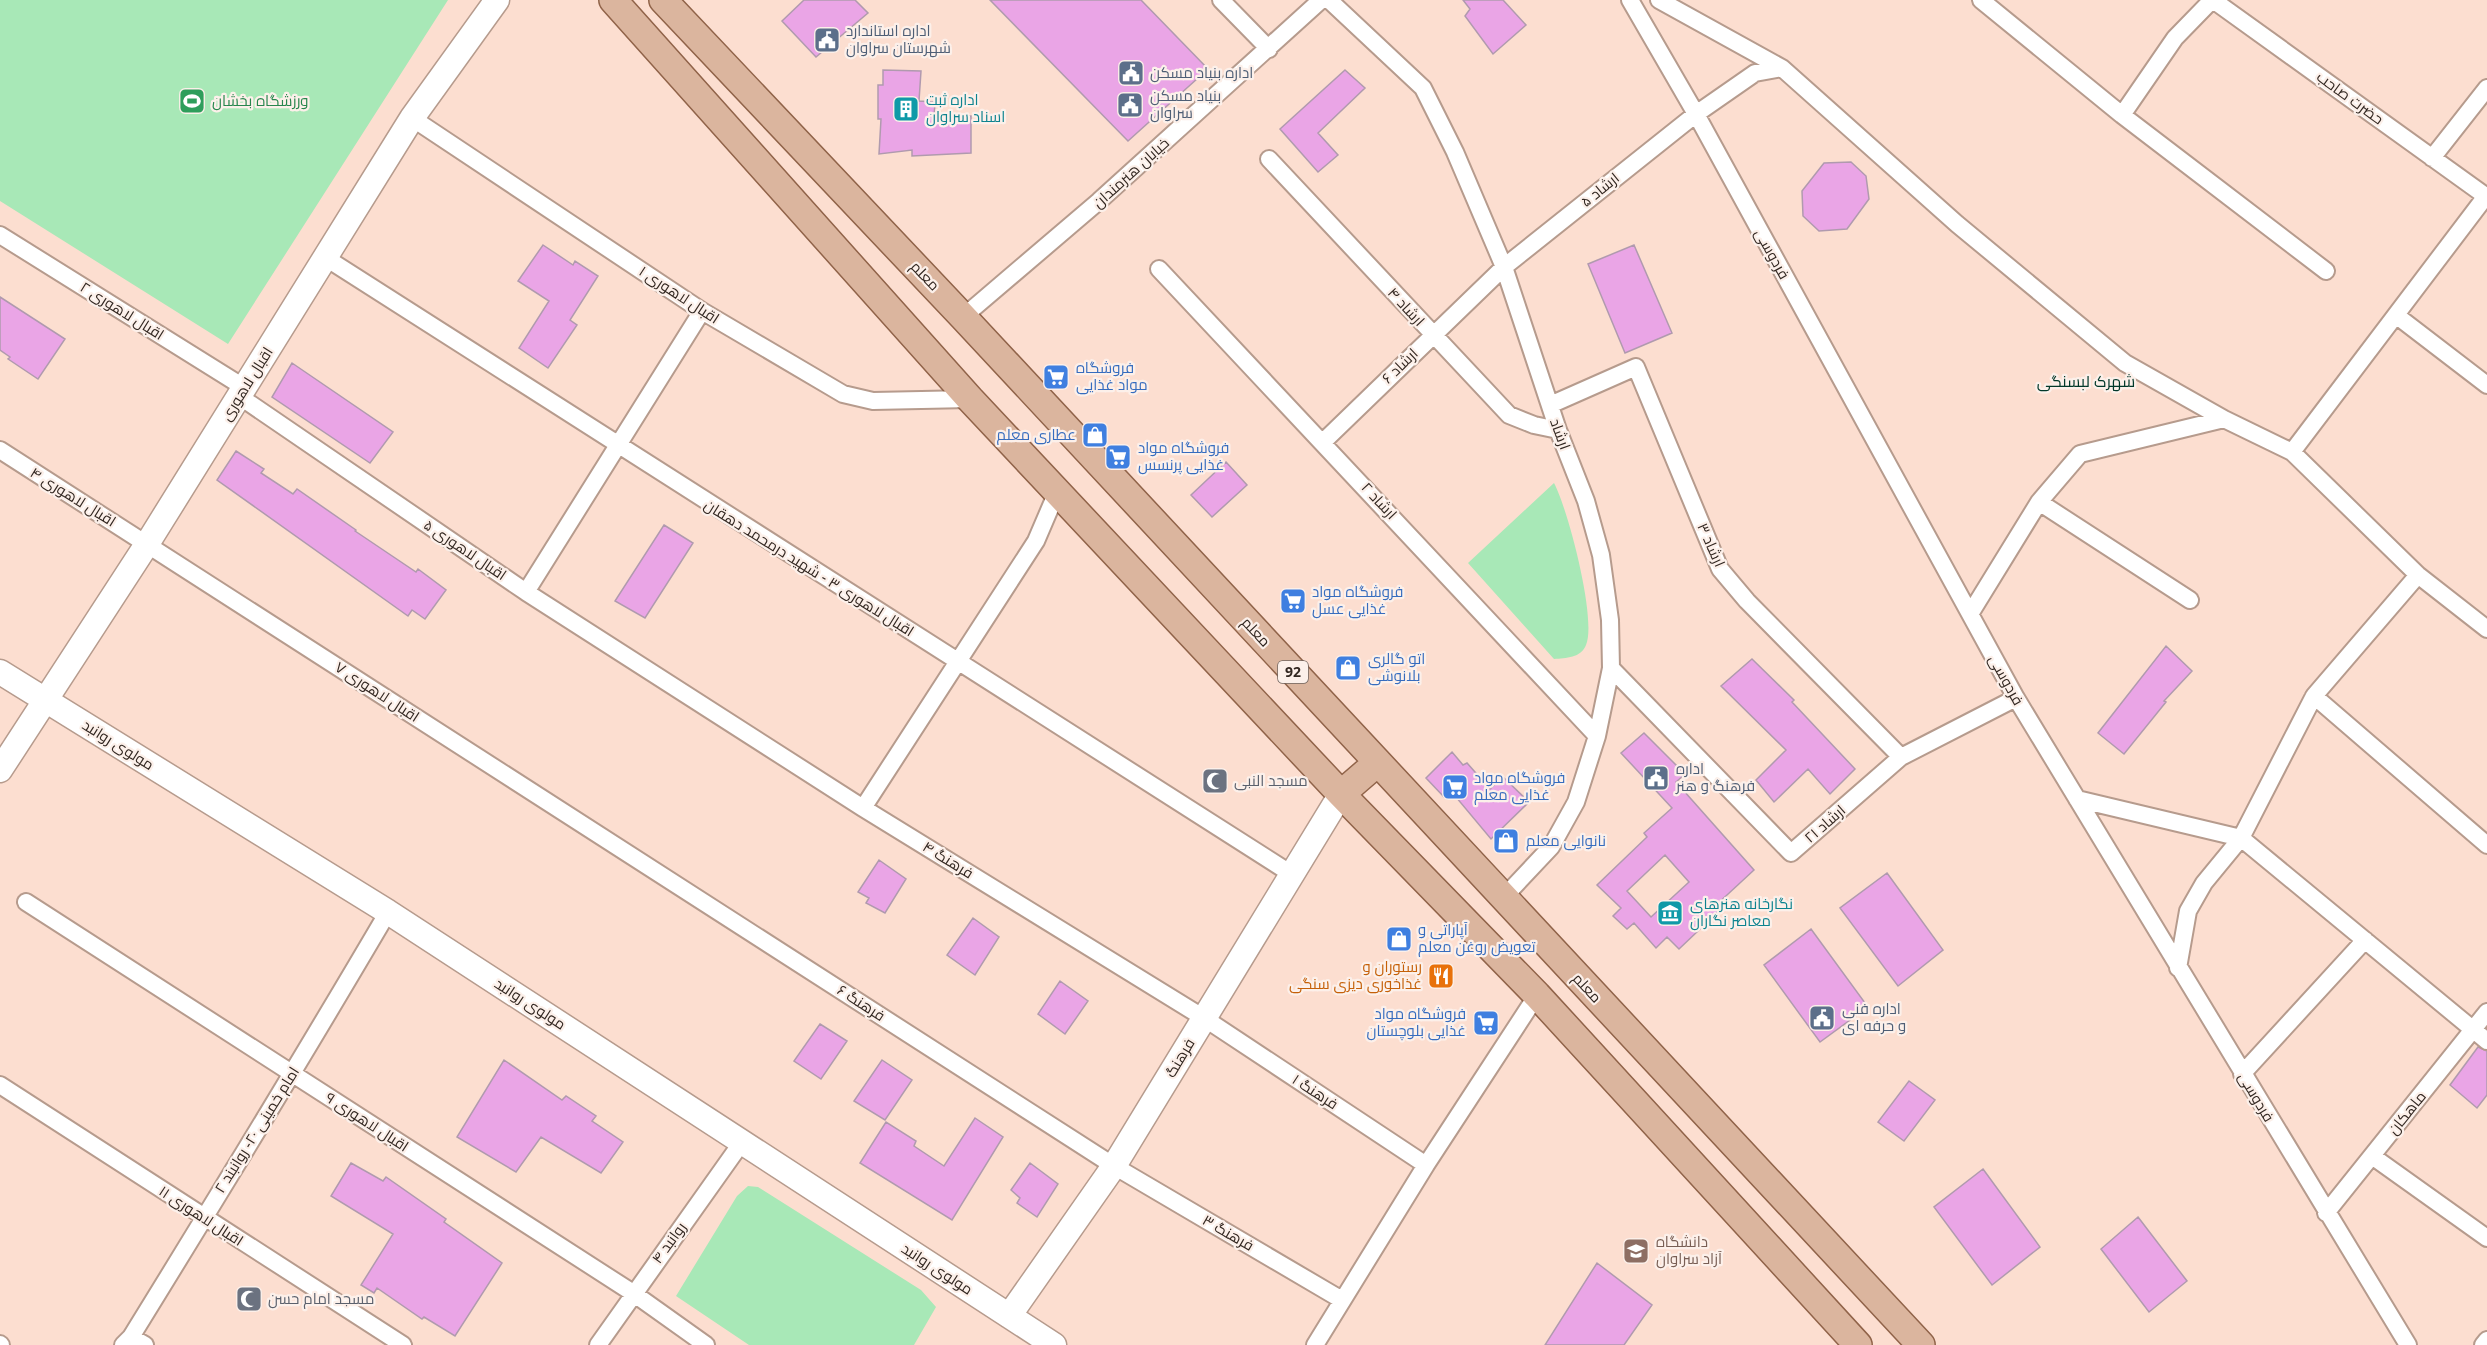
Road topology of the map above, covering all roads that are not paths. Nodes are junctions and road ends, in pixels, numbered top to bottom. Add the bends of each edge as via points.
1 (497, 0) edge
2 (613, 0) edge
3 (663, 0) edge
4 (1221, 0) edge
5 (1320, 0) edge
6 (1329, 0) edge
7 (1630, 0) edge
8 (1659, 0) edge
9 (1981, 0) edge
10 (2213, 0) edge
11 (1269, 49) junction
12 (1782, 68) junction
13 (2487, 88) edge
14 (1696, 114) junction
15 (2122, 115) junction
16 (412, 118) junction
17 (2432, 158) junction
18 (1269, 159) dead end
19 (2487, 197) edge
20 (0, 235) edge
21 (326, 258) junction
22 (1504, 267) junction
23 (1159, 269) dead end
24 (2326, 271) dead end
25 (702, 311) junction
26 (963, 316) junction
27 (2397, 316) junction
28 (1432, 335) junction
29 (2487, 385) edge
30 (242, 392) junction
31 (970, 399) junction
32 (1550, 405) junction
33 (2224, 419) junction
34 (1558, 430) junction
35 (1324, 441) junction
36 (617, 446) junction
37 (0, 450) edge
38 (2292, 452) junction
39 (1057, 492) junction
40 (2039, 502) junction
41 (147, 543) junction
42 (2418, 575) junction
43 (526, 592) junction
44 (2190, 600) dead end
45 (1970, 614) junction
46 (2487, 629) edge
47 (956, 661) junction
48 (1611, 668) junction
49 (0, 672) edge
50 (2314, 696) junction
51 (2016, 698) junction
52 (46, 700) junction
53 (695, 700) joint
54 (1597, 736) junction
55 (1901, 757) junction
56 (1377, 763) junction
57 (0, 770) edge
58 (1341, 794) junction
59 (2077, 799) junction
60 (863, 808) junction
61 (2241, 838) junction
62 (607, 840) joint
63 (2487, 845) edge
64 (1293, 875) junction
65 (1503, 898) junction
66 (26, 902) dead end
67 (388, 912) junction
68 (2365, 940) junction
69 (2178, 968) junction
70 (1537, 995) junction
71 (2487, 1012) edge
72 (1204, 1018) junction
73 (2473, 1029) junction
74 (2487, 1041) edge
75 (2242, 1074) junction
76 (292, 1075) junction
77 (0, 1085) edge
78 (742, 1142) junction
79 (2372, 1156) junction
80 (1426, 1165) junction
81 (1114, 1166) junction
82 (2326, 1213) junction
83 (202, 1217) junction
84 (2487, 1238) edge
85 (633, 1293) junction
86 (1342, 1300) junction
87 (1009, 1316) junction
88 (2487, 1340) edge
89 (133, 1342) edge
90 (403, 1345) edge
91 (598, 1345) edge
92 (706, 1345) edge
93 (1054, 1345) edge
94 (1315, 1345) edge
95 (1858, 1345) edge
96 (1921, 1345) edge
97 (2408, 1345) edge
98 (2482, 1345) edge

1 - 16 street, اقبال لاهوری
2 - 31 main road
3 - 26 main road, معلم / 92
4 - 11 street
5 - 11 street, خیابان هنرمندان
6 - 22 street, ارشاد via 1423,88
7 - 14 street, فردوسی
8 - 12 street
9 - 15 street
10 - 15 street via 2175,38
10 - 17 street, حضرت صاحب
11 - 26 street, خیابان هنرمندان
12 - 14 street, ارشاد ۵ via 1755,73
12 - 33 street via 1957,224 2125,363
13 - 17 street
14 - 22 street, ارشاد ۵
14 - 45 street, فردوسی
15 - 24 street
16 - 21 street, اقبال لاهوری
16 - 25 street, اقبال لاهوری ۱
17 - 19 street, حضرت صاحب
18 - 28 street, ارشاد ۴
19 - 27 street
20 - 30 street, اقبال لاهوری ۲
21 - 30 street, اقبال لاهوری
21 - 36 street, اقبال لاهوری ۳ - شهید درمحمد دهقان
22 - 28 street, ارشاد ۶
22 - 32 street, ارشاد
23 - 35 street, ارشاد ۲
25 - 31 street, اقبال لاهوری ۱ via 843,394 873,401
25 - 36 street
26 - 56 main road, معلم / 92
27 - 29 street
27 - 38 street
28 - 34 street, ارشاد ۴ via 1509,415
28 - 35 street, ارشاد ۶
30 - 41 street, اقبال لاهوری
30 - 43 street, اقبال لاهوری ۵
31 - 39 main road
32 - 34 street, ارشاد
32 - 55 street, ارشاد ۳ via 1636,367 1720,569 1762,617
33 - 38 street
33 - 40 street via 2080,454
34 - 48 street, ارشاد via 1586,501 1601,555 1610,620
35 - 54 street, ارشاد ۲
36 - 43 street
36 - 47 street, اقبال لاهوری ۳ - شهید درمحمد دهقان
37 - 41 street, اقبال لاهوری ۴
38 - 42 street
39 - 47 street via 1036,541
39 - 58 main road
40 - 44 street
40 - 45 street
41 - 52 street, اقبال لاهوری
41 - 62 street, اقبال لاهوری ۷
42 - 46 street
42 - 50 street
43 - 53 street, اقبال لاهوری ۵
45 - 51 street, فردوسی
47 - 60 street
47 - 64 street, اقبال لاهوری ۳ - شهید درمحمد دهقان
48 - 54 street, ارشاد
48 - 55 street, ارشاد ۲۱ via 1791,853
49 - 52 street, مولوی روانبد
50 - 61 street
50 - 63 street
51 - 55 street, ارشاد ۲۱
51 - 59 street, فردوسی
52 - 57 street, اقبال لاهوری
52 - 67 street, مولوی روانبد
53 - 60 street, فرهنگ ۴
54 - 65 street, ارشاد via 1576,802 1551,847
56 - 58 main road
56 - 65 main road, معلم / 92
58 - 64 street, فرهنگ
58 - 70 main road
59 - 61 street
59 - 69 street, فردوسی
60 - 72 street, فرهنگ ۴
61 - 68 street
61 - 69 street via 2204,883 2188,911
62 - 81 street, فرهنگ ۶
64 - 72 street, فرهنگ
65 - 96 main road, معلم / 92
66 - 76 street, اقبال لاهوری ۹
67 - 76 street, امام خمینی ۲۰- روانبند ۲
67 - 78 street, مولوی روانبد
68 - 73 street
68 - 75 street
69 - 75 street, فردوسی
70 - 80 street
70 - 95 main road
71 - 73 street, ماهکان
72 - 80 street, فرهنگ ۱
72 - 81 street, فرهنگ
73 - 74 street
73 - 79 street, ماهکان
75 - 82 street, فردوسی
76 - 83 street, امام خمینی ۲۰- روانبند ۲
76 - 85 street, اقبال لاهوری ۹
77 - 83 street, اقبال لاهوری ۱۱
78 - 85 street, روانبد ۴
78 - 87 street, مولوی روانبد
79 - 82 street, ماهکان
79 - 84 street
80 - 86 street
81 - 86 street, فرهنگ ۳
81 - 87 street, فرهنگ
82 - 97 street, فردوسی
83 - 89 street, امام خمینی ۲۰- روانبند ۲
83 - 90 street, اقبال لاهوری ۱۱
85 - 91 street, روانبد ۴
85 - 92 street, اقبال لاهوری ۹
86 - 94 street
87 - 93 street, مولوی روانبد
88 - 98 street

